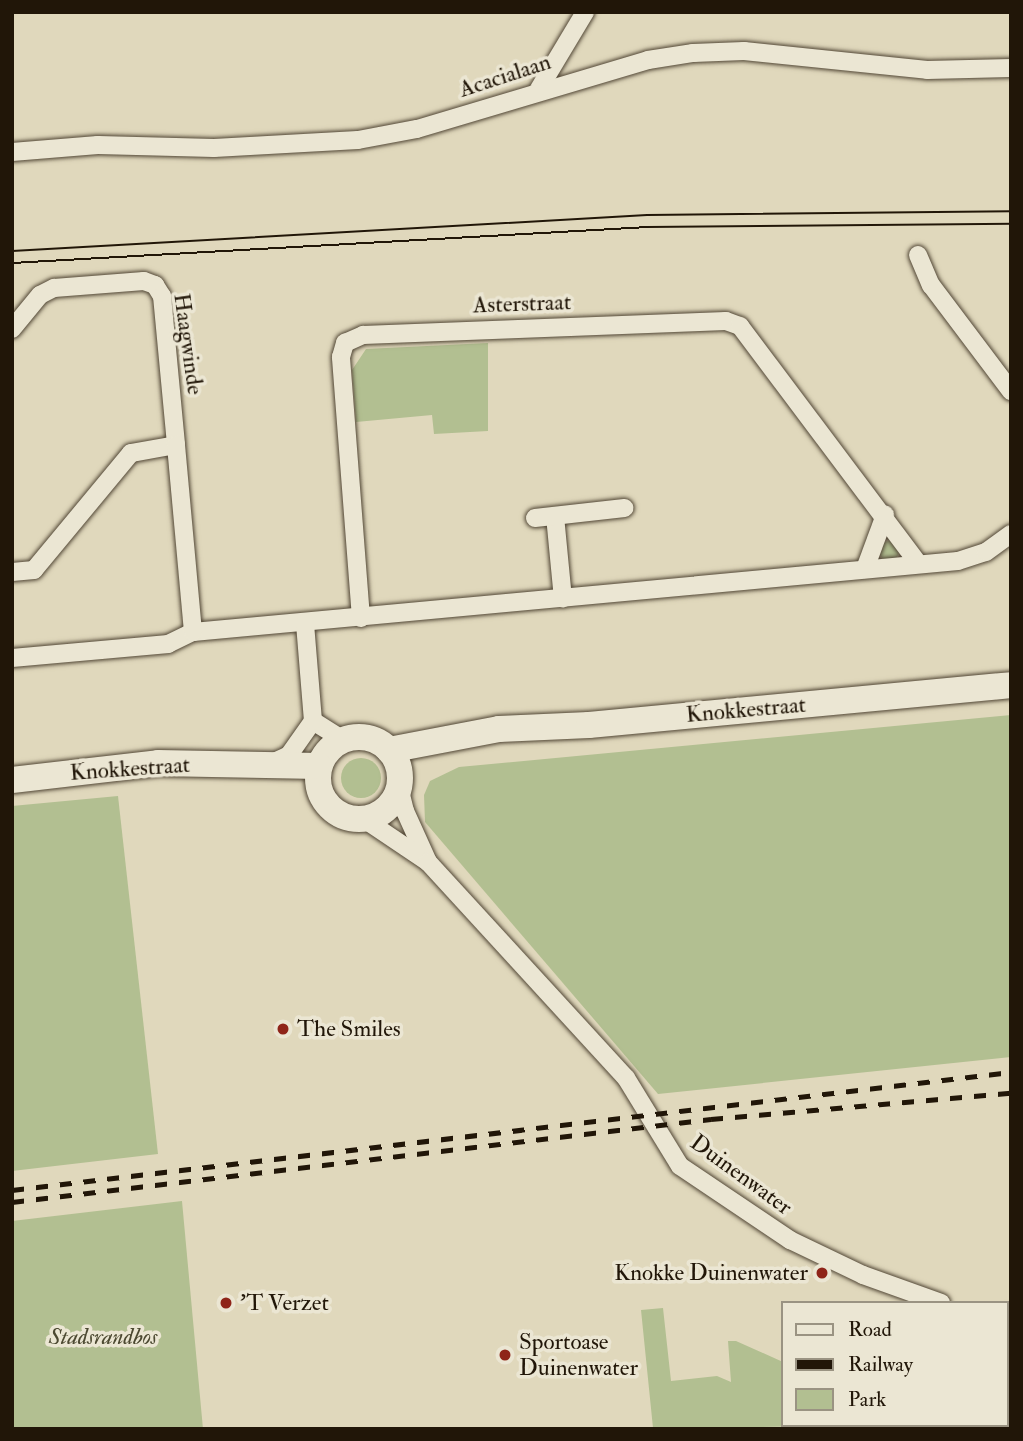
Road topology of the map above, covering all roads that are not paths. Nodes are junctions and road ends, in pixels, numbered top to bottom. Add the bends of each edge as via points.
1 (585, 12) edge
2 (1011, 68) edge
3 (539, 89) junction
4 (12, 152) edge
5 (918, 256) dead end
6 (12, 329) edge
7 (1011, 391) edge
8 (176, 444) junction
9 (624, 508) dead end
10 (885, 515) junction
11 (555, 516) junction
12 (535, 518) dead end
13 (1011, 534) edge
14 (918, 563) junction
15 (865, 569) junction
16 (12, 572) edge
17 (563, 599) junction
18 (361, 618) junction
19 (305, 623) junction
20 (193, 632) junction
21 (12, 658) edge
22 (1011, 685) edge
23 (313, 721) junction
24 (481, 731) junction
25 (343, 740) junction
26 (389, 750) junction
27 (248, 767) junction
28 (319, 778) junction
29 (12, 780) edge
30 (400, 781) junction
31 (364, 819) junction
32 (428, 862) junction
33 (935, 1301) edge

1 - 3 street
2 - 3 street, Acacialaan via 927,70 719,52 648,60
3 - 4 street, Acacialaan via 522,99 430,125 358,140 227,148 98,145
5 - 7 street via 931,285
6 - 8 street, Haagwinde via 40,295 54,288 144,281 155,285 162,296
8 - 16 street via 131,453 34,570
8 - 20 street, Haagwinde
9 - 11 street
10 - 14 street, Asterstraat
10 - 15 street
10 - 18 street, Asterstraat via 740,326 726,321 363,335 345,343 341,357
11 - 12 street
11 - 17 street
13 - 14 street via 986,552 967,558
14 - 15 street
15 - 17 street
17 - 18 street
18 - 19 street
19 - 20 street
19 - 23 street
20 - 21 street via 168,644
22 - 24 street, Knokkestraat
23 - 25 street
23 - 27 street via 289,755
24 - 26 street, Knokkestraat
24 - 30 street, Knokkestraat via 420,759
25 - 26 street via 368,738
25 - 28 street via 330,747
26 - 30 street
27 - 28 street, Knokkestraat
27 - 29 street, Knokkestraat via 158,763
28 - 31 street via 332,810
30 - 31 street via 387,809
30 - 32 street, Duinenwater via 405,811
31 - 32 street, Duinenwater
32 - 33 street, Duinenwater via 626,1078 680,1166 790,1240 863,1275

